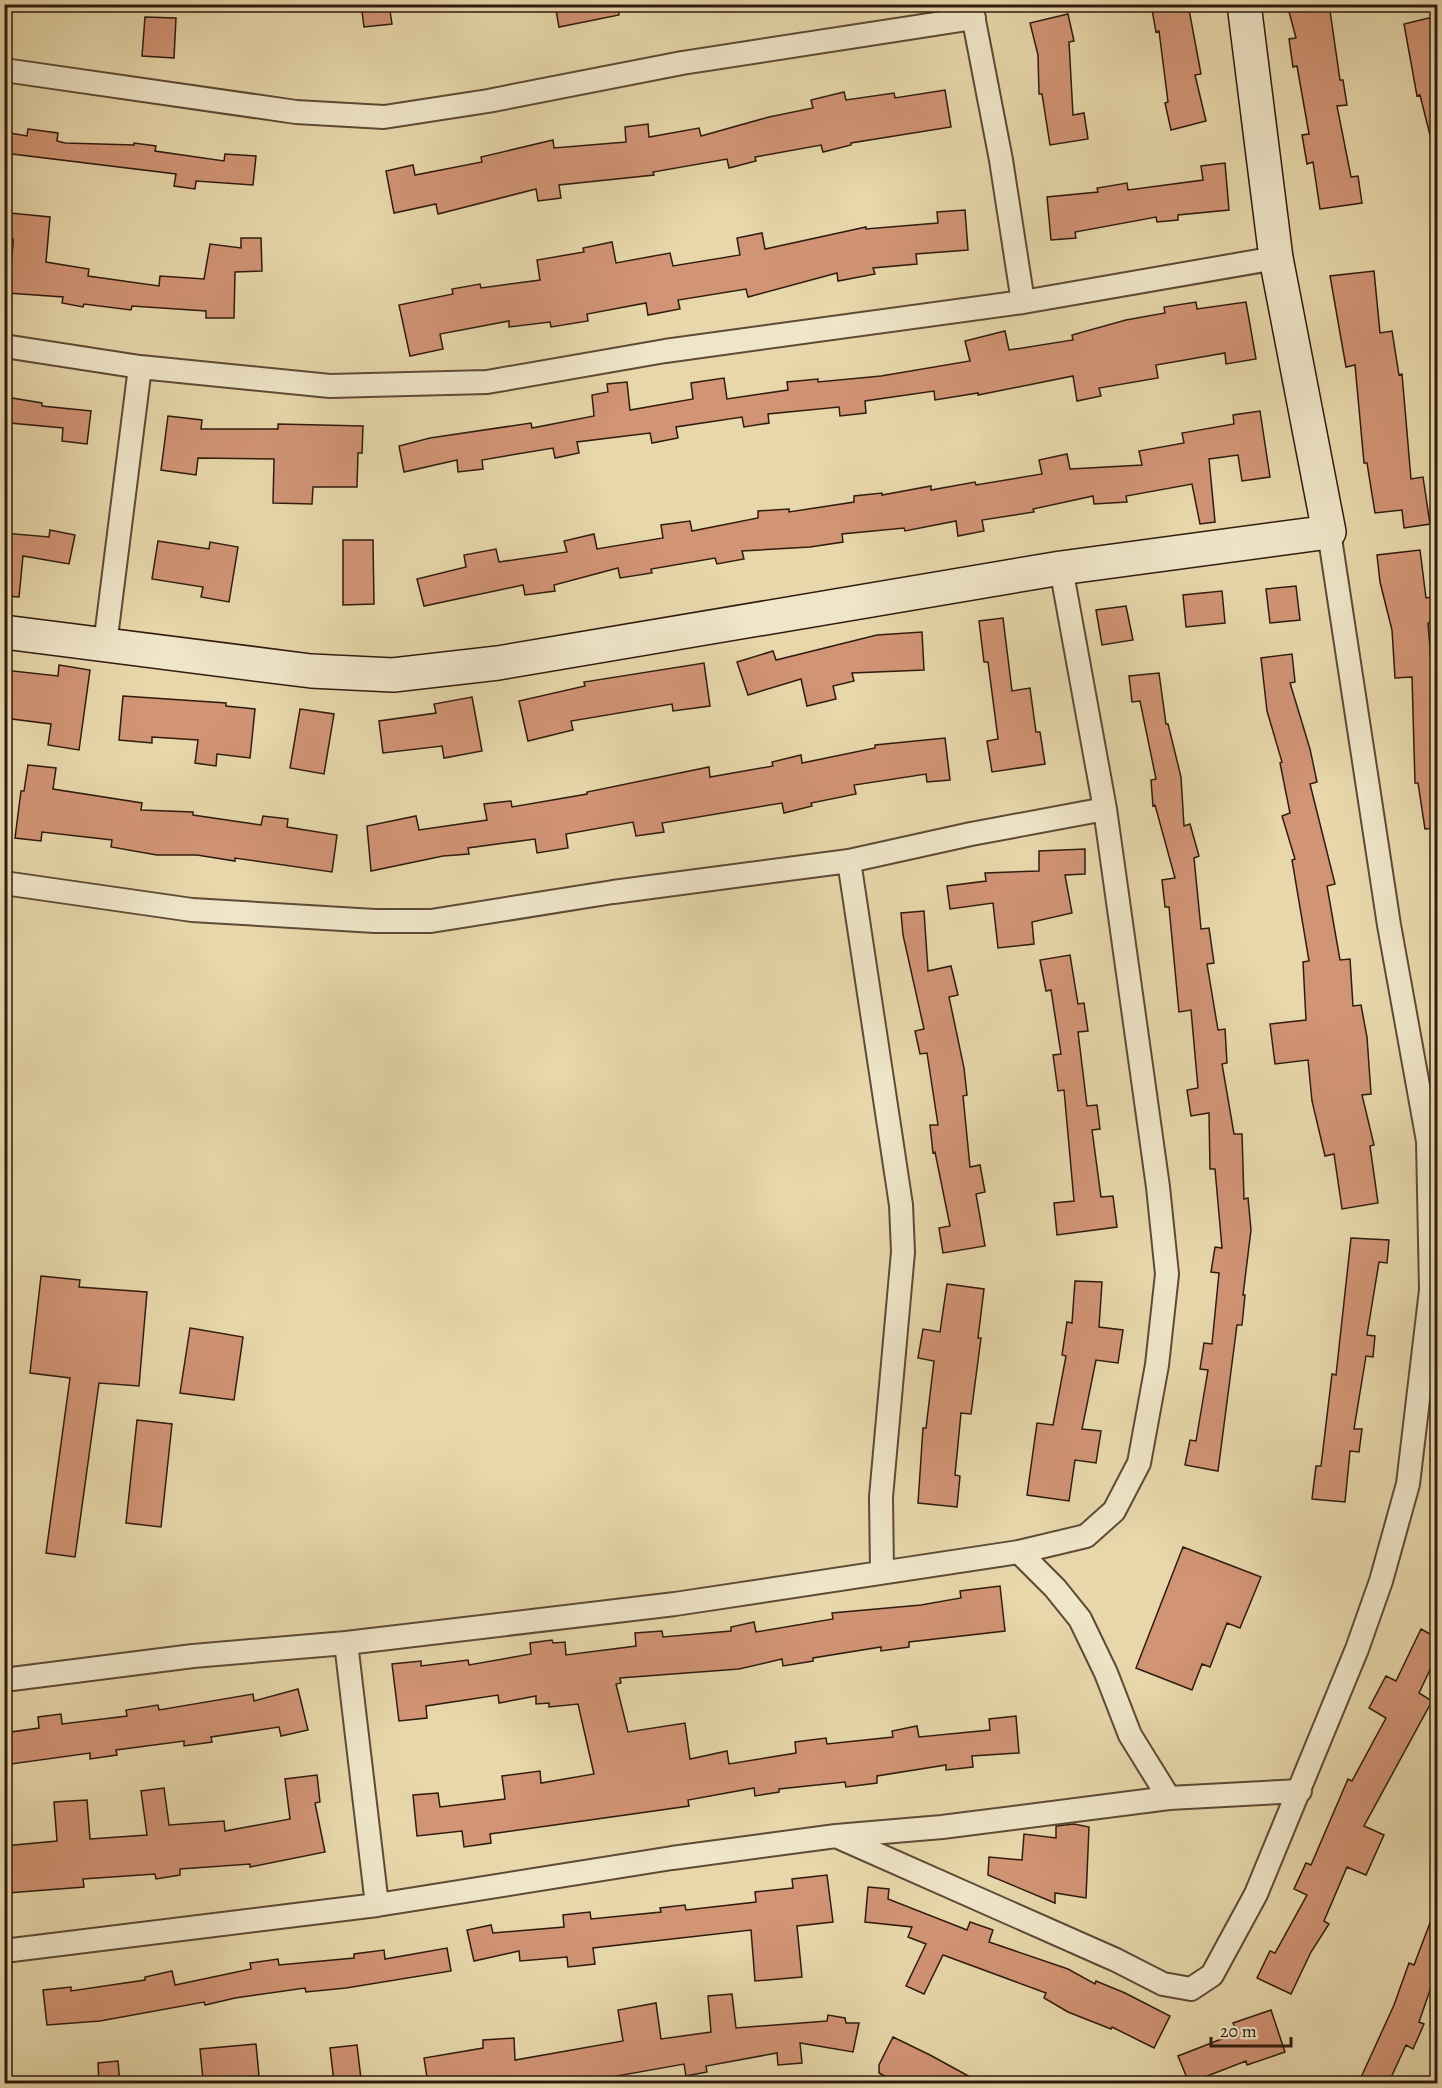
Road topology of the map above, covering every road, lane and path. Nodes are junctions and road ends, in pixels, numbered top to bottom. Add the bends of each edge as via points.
1 (1245, 4) edge
2 (973, 11) edge
3 (4, 70) edge
4 (1276, 258) junction
5 (1023, 302) junction
6 (4, 346) edge
7 (140, 367) junction
8 (1329, 532) junction
9 (1062, 568) junction
10 (4, 632) edge
11 (105, 645) junction
12 (1105, 809) junction
13 (849, 861) junction
14 (4, 883) edge
15 (1433, 1141) edge
16 (1019, 1552) junction
17 (882, 1571) junction
18 (346, 1643) junction
19 (4, 1680) edge
20 (1300, 1791) junction
21 (1169, 1798) junction
22 (836, 1836) junction
23 (377, 1905) junction
24 (4, 1952) edge

1 - 4 street
2 - 3 street via 384,117 296,112
2 - 5 street
4 - 5 street
4 - 8 street
5 - 7 street via 664,351 487,382 330,386
6 - 7 street
7 - 11 street
8 - 9 street
8 - 15 street via 1389,925
9 - 11 street via 509,662 393,675 311,671
9 - 12 street
10 - 11 street
12 - 13 street
12 - 16 street via 1167,1274 1157,1365 1139,1463 1114,1511 1086,1536
13 - 14 street via 431,921 192,910
13 - 17 street via 901,1205 903,1252 881,1497
15 - 20 street via 1431,1290 1408,1484 1381,1581
16 - 17 street
16 - 21 street via 1080,1619 1130,1734
17 - 18 street via 675,1604
18 - 19 street via 193,1656
18 - 23 street
20 - 21 street
20 - 22 street via 1256,1894 1212,1975 1191,1989 1163,1984
21 - 22 street via 942,1827
22 - 23 street
23 - 24 street

